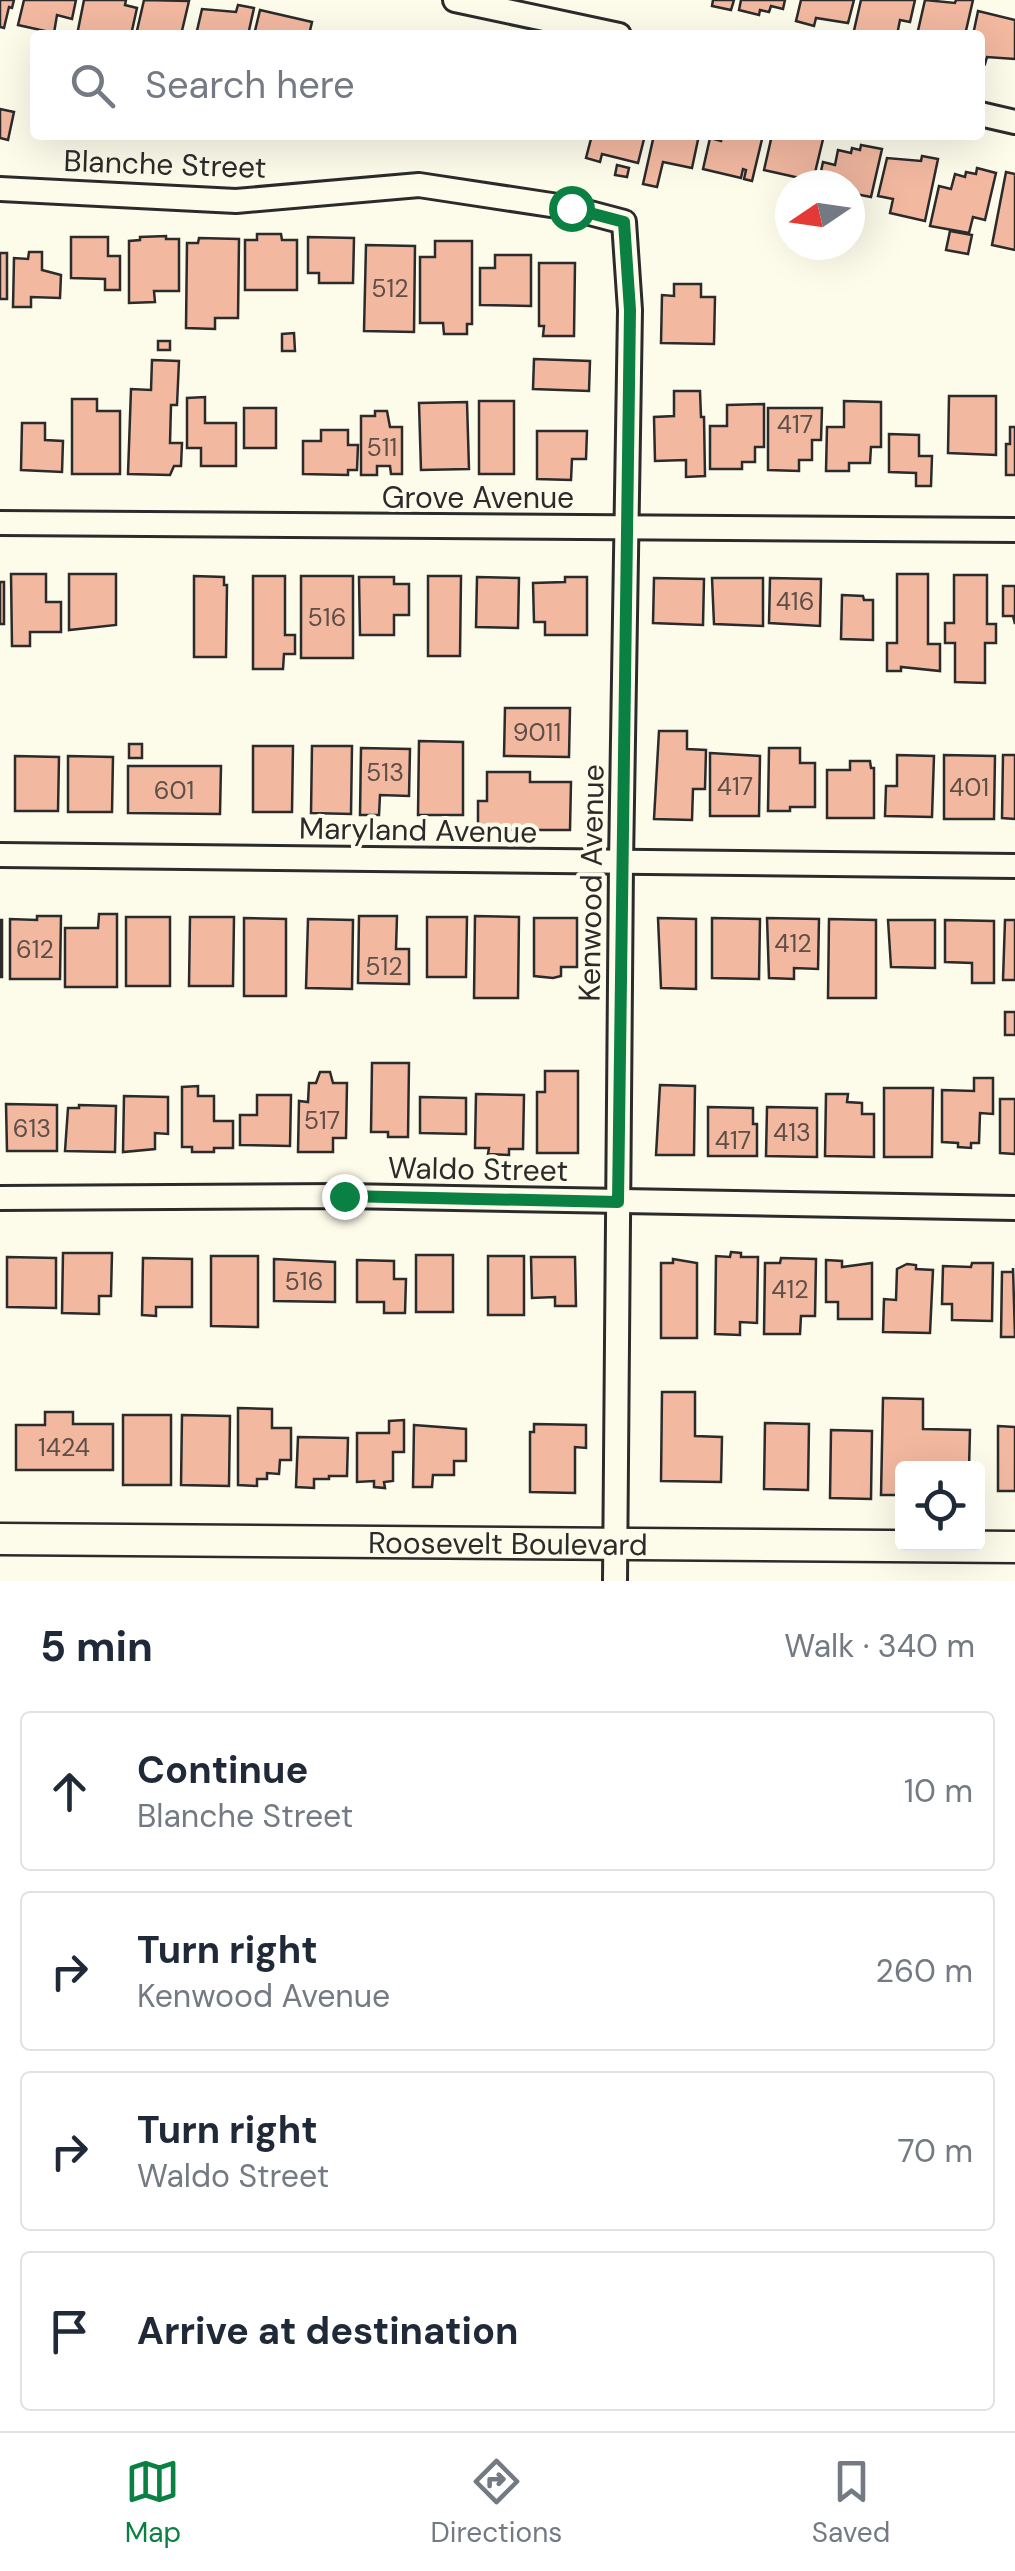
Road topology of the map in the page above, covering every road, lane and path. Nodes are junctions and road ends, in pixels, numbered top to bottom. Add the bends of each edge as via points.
1 (455, 0) edge
2 (595, 30) edge
3 (985, 115) edge
4 (1015, 122) edge
5 (0, 188) edge
6 (624, 222) joint
7 (0, 523) edge
8 (627, 528) junction
9 (1015, 530) edge
10 (0, 855) edge
11 (621, 863) junction
12 (1015, 866) edge
13 (0, 1198) edge
14 (618, 1202) junction
15 (1015, 1208) edge
16 (0, 1539) edge
17 (615, 1544) junction
18 (1015, 1547) edge
19 (615, 1581) edge

1 - 2 street
3 - 4 street
5 - 6 street, Blanche Street via 236,201 419,185
6 - 8 street, Kenwood Avenue via 630,310
7 - 8 street, Grove Avenue
8 - 9 street, Grove Avenue
8 - 11 street, Kenwood Avenue
10 - 11 street, Maryland Avenue
11 - 12 street, Maryland Avenue
11 - 14 street, Kenwood Avenue
13 - 14 street, Waldo Street
14 - 15 street, Waldo Street
14 - 17 street, Kenwood Avenue
16 - 17 street, Roosevelt Boulevard
17 - 18 street, Roosevelt Boulevard
17 - 19 street, Kenwood Avenue

